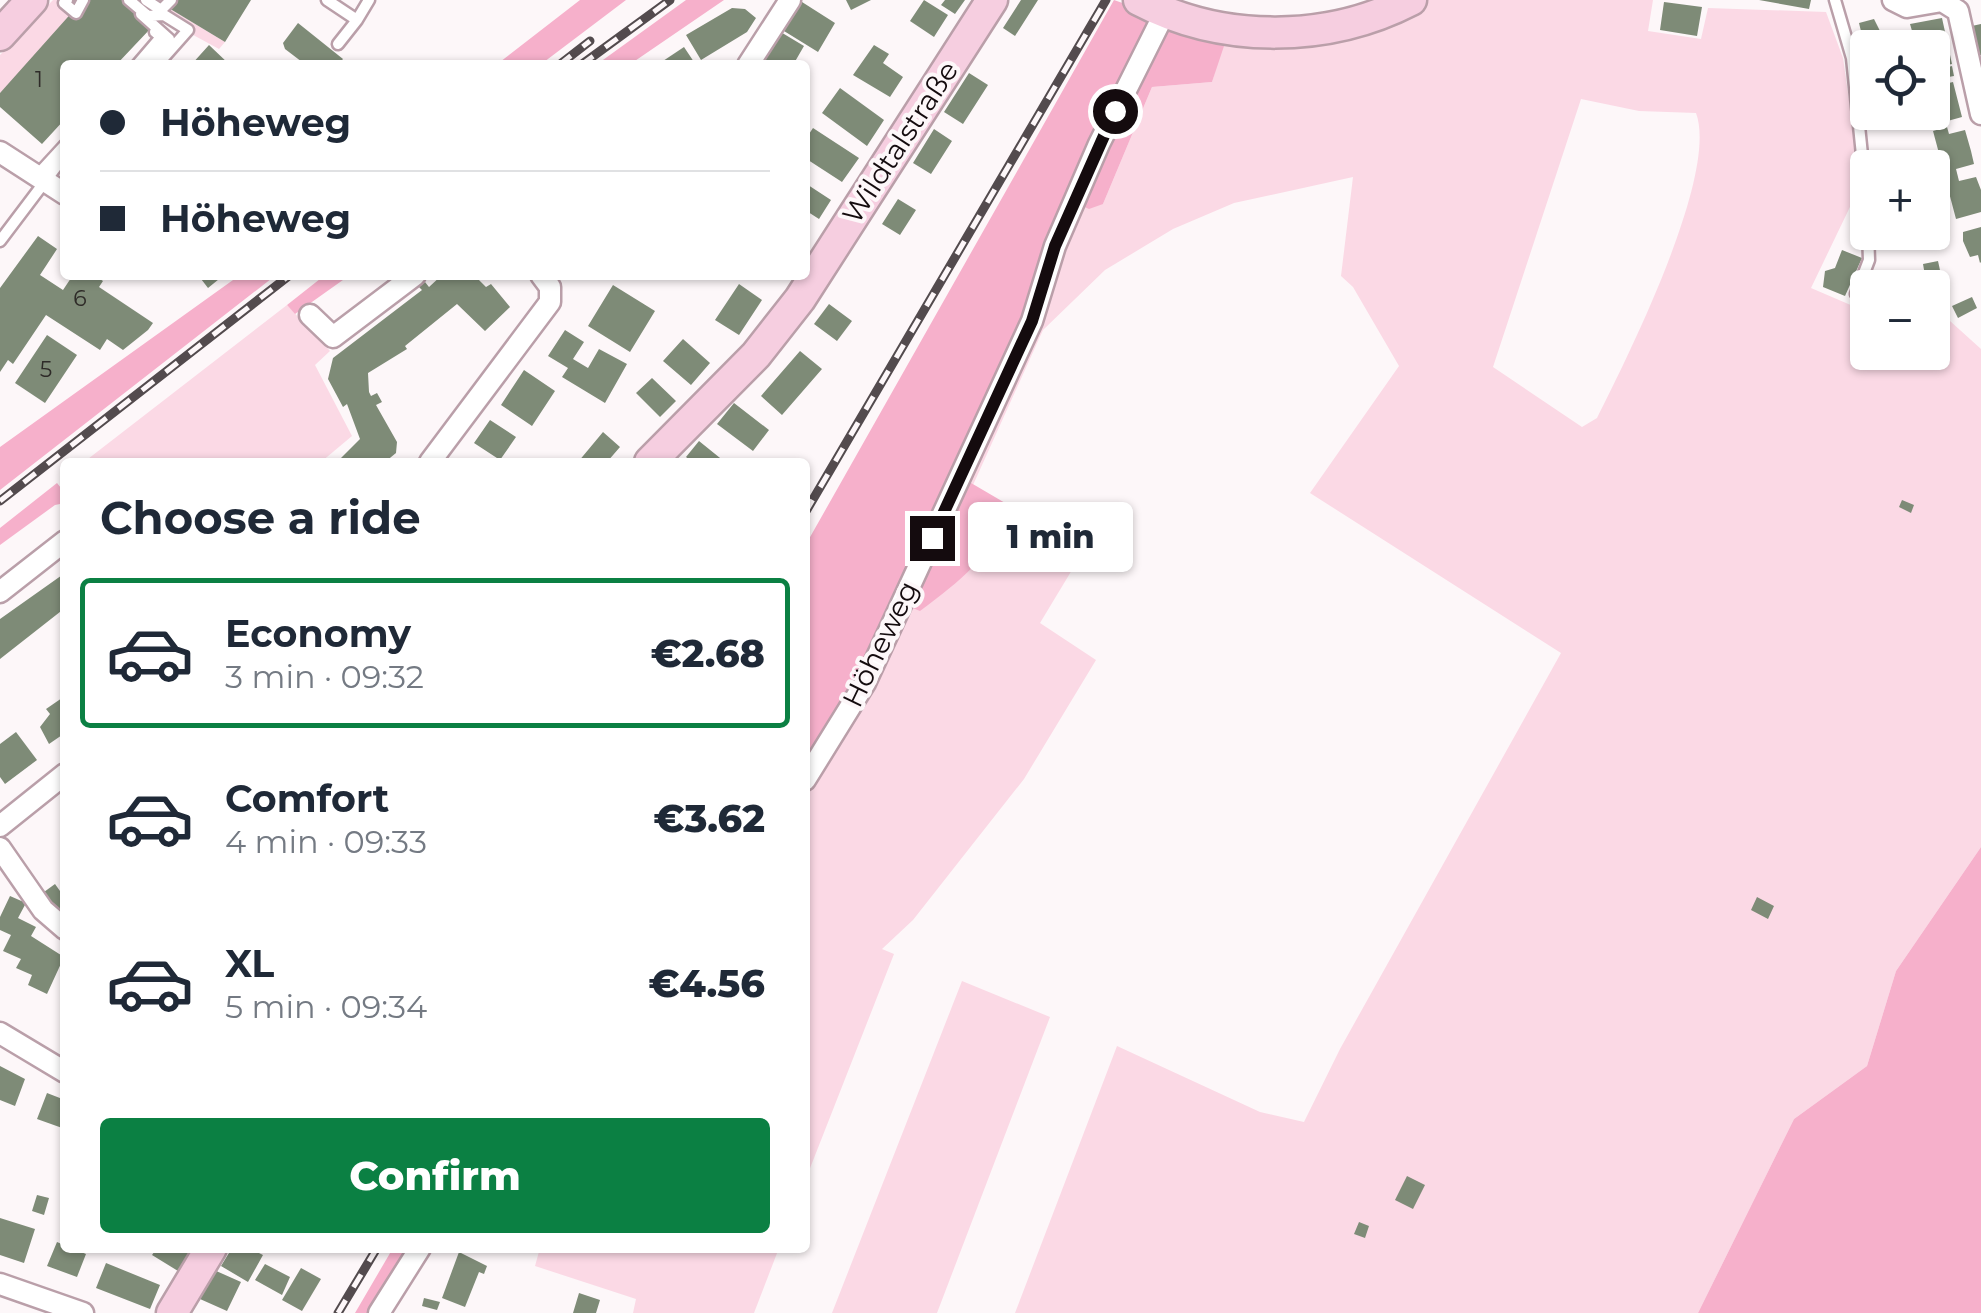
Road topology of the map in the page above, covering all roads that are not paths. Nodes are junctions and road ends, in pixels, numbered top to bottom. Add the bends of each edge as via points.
1 (32, 0) edge
2 (67, 0) edge
3 (83, 0) edge
4 (126, 0) edge
5 (146, 0) edge
6 (172, 0) edge
7 (327, 0) edge
8 (368, 0) edge
9 (790, 0) edge
10 (992, 0) edge
11 (1411, 0) edge
12 (1835, 0) edge
13 (1893, 0) edge
14 (1151, 4) edge
15 (356, 20) junction
16 (0, 35) edge
17 (338, 44) dead end
18 (140, 60) edge
19 (151, 60) edge
20 (162, 60) edge
21 (751, 60) edge
22 (1981, 114) edge
23 (60, 150) edge
24 (1862, 150) edge
25 (0, 152) edge
26 (60, 162) edge
27 (60, 172) edge
28 (46, 177) junction
29 (60, 190) edge
30 (0, 241) edge
31 (408, 280) edge
32 (545, 280) edge
33 (310, 315) dead end
34 (433, 458) edge
35 (654, 458) edge
36 (60, 546) edge
37 (0, 592) edge
38 (810, 771) edge
39 (60, 778) edge
40 (0, 826) edge
41 (0, 848) edge
42 (60, 925) edge
43 (0, 1033) edge
44 (60, 1069) edge
45 (207, 1253) edge
46 (417, 1253) edge
47 (0, 1284) edge
48 (82, 1313) edge
49 (172, 1313) edge
50 (380, 1313) edge

1 - 16 street
2 - 3 lane via 76,14
4 - 18 lane via 161,37
4 - 19 lane via 169,40
4 - 20 lane via 188,30
5 - 6 lane via 161,10
7 - 15 lane
8 - 15 lane
9 - 21 street
10 - 35 street, Wildtalstraße via 800,299 756,355
11 - 14 street via 1356,23 1293,33 1214,25
12 - 24 lane via 1852,58
13 - 22 street via 1907,7 1942,1 1958,11
14 - 38 street, Höheweg via 1032,321 873,664
15 - 17 lane
23 - 28 lane via 42,170
25 - 28 street
26 - 28 lane
27 - 28 lane
28 - 29 street
28 - 30 lane
31 - 33 street via 333,337
32 - 34 street via 550,302
36 - 37 street
39 - 40 street
41 - 42 street
43 - 44 street
45 - 49 street
46 - 50 street
47 - 48 street

